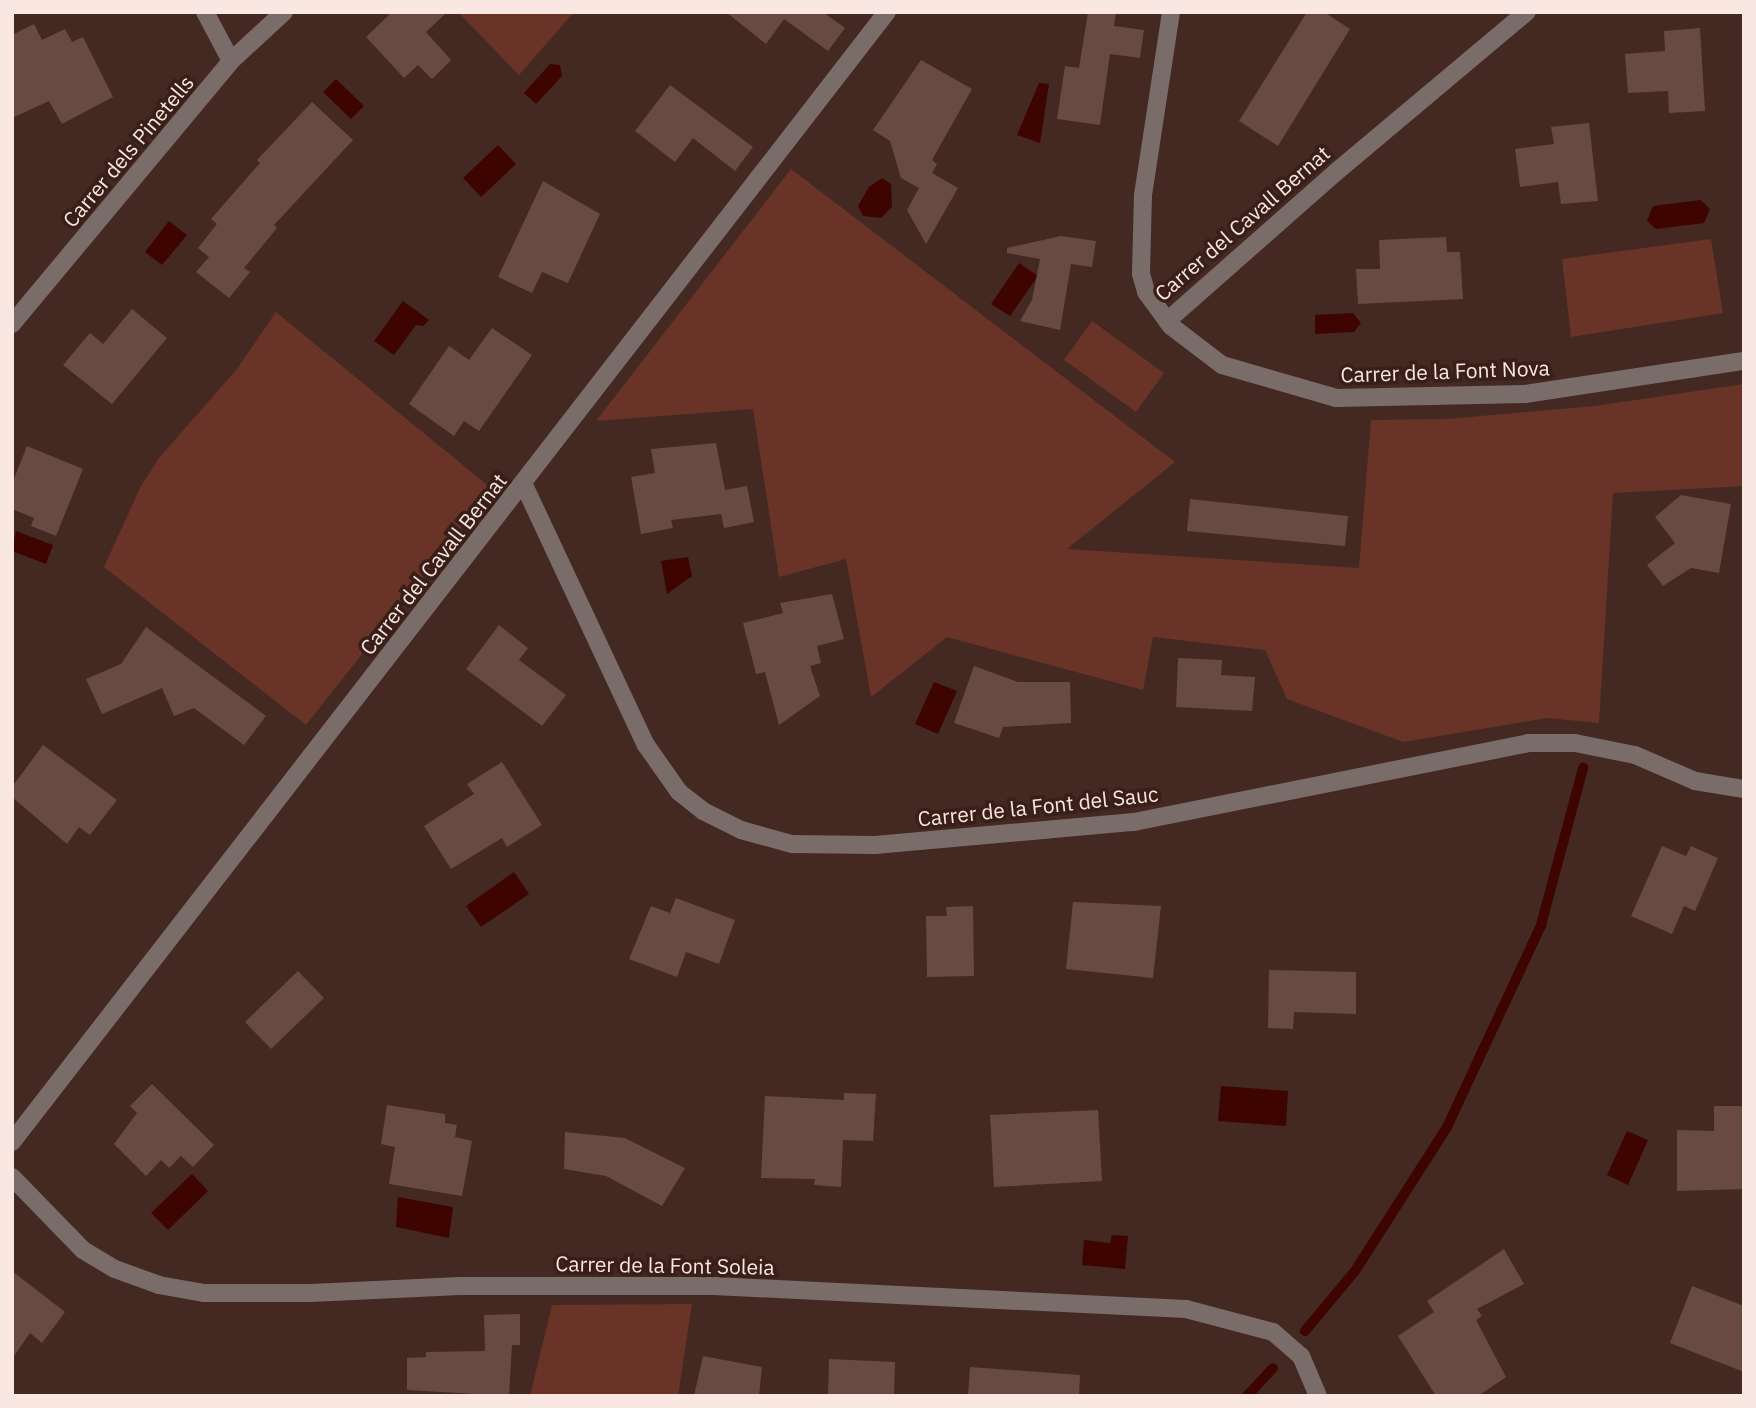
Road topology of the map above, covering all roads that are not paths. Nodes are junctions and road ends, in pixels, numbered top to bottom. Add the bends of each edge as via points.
1 (205, 12) edge
2 (284, 12) edge
3 (887, 12) edge
4 (1171, 12) edge
5 (1527, 12) edge
6 (231, 61) junction
7 (1167, 321) junction
8 (12, 324) edge
9 (1744, 361) edge
10 (524, 485) junction
11 (1744, 789) edge
12 (12, 1142) edge
13 (12, 1177) edge
14 (1318, 1396) edge

1 - 6 street
2 - 6 street, Carrer dels Pinetells
3 - 10 street, Carrer del Cavall Bernat
4 - 7 street, Carrer del Cavall Bernat via 1143,195 1141,254 1146,292
5 - 7 street, Carrer del Cavall Bernat via 1335,172
6 - 8 street, Carrer dels Pinetells
7 - 9 street, Carrer de la Font Nova via 1222,365 1336,398 1525,394
10 - 11 street, Carrer de la Font del Sauc via 646,745 679,792 703,811 741,830 792,844 874,845 1134,822 1528,743 1575,743 1635,755 1695,781
10 - 12 street, Carrer del Cavall Bernat
13 - 14 street, Carrer de la Font Soleia via 83,1250 115,1269 159,1285 204,1293 715,1286 1162,1307 1230,1317 1273,1332 1301,1356

